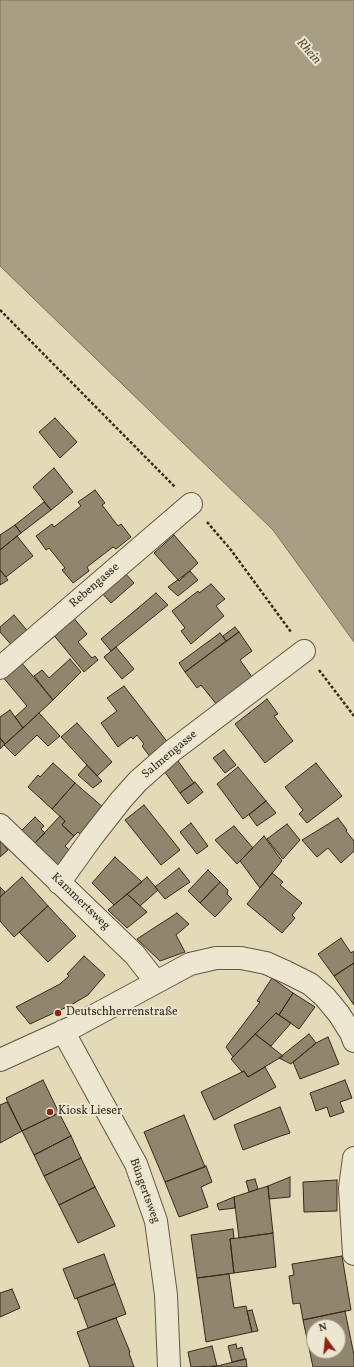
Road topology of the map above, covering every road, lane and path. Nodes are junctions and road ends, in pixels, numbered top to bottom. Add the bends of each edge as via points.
1 (191, 504) dead end
2 (304, 652) dead end
3 (0, 668) edge
4 (0, 825) edge
5 (59, 883) junction
6 (156, 982) junction
7 (63, 1031) junction
8 (354, 1041) edge
9 (0, 1060) edge
10 (354, 1158) edge
11 (352, 1188) edge
12 (354, 1254) edge
13 (168, 1367) edge

1 - 3 street, Rebengasse
2 - 5 street, Salmengasse via 172,751 138,781 111,812
4 - 5 street, Kammertsweg
5 - 6 street, Kammertsweg via 135,955
6 - 7 street
6 - 8 street via 190,964 216,958 241,958 266,964 310,984 325,997 339,1014
7 - 9 street
7 - 13 street, Büngertsweg via 136,1164 156,1221 166,1295
10 - 11 street
11 - 12 street

